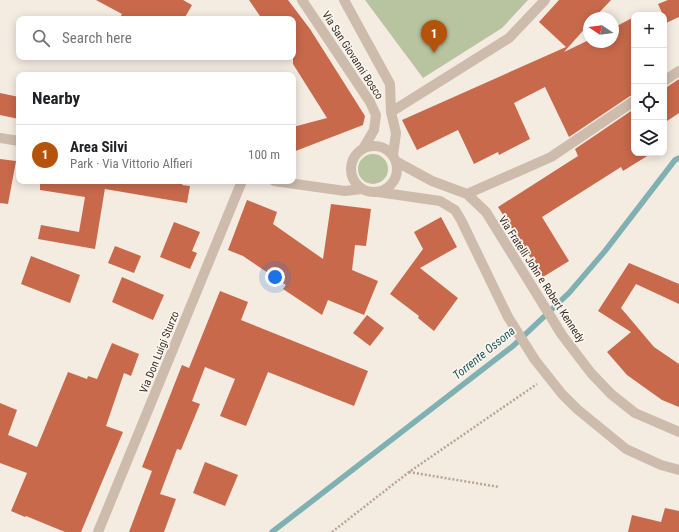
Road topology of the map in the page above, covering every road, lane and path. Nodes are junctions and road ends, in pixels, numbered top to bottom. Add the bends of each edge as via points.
1 (302, 0) edge
2 (344, 0) edge
3 (545, 0) edge
4 (679, 71) edge
5 (667, 79) edge
6 (631, 103) edge
7 (392, 112) junction
8 (0, 138) edge
9 (16, 141) edge
10 (364, 147) junction
11 (395, 158) junction
12 (241, 184) edge
13 (295, 184) edge
14 (362, 190) junction
15 (378, 192) junction
16 (467, 194) junction
17 (547, 377) junction
18 (679, 432) edge
19 (679, 470) edge
20 (409, 472) junction
21 (499, 487) dead end
22 (98, 532) edge
23 (332, 532) edge

1 - 10 street, Via San Giovanni Bosco via 376,115 374,130
2 - 7 street, Via San Giovanni Bosco via 390,84
3 - 7 street via 509,38
4 - 5 street
6 - 16 street via 551,157
7 - 11 street, Via San Giovanni Bosco via 396,133
8 - 9 street
10 - 11 street, Via Fratelli John e Robert Kennedy via 374,145 385,148
10 - 14 street via 354,156 350,168 353,180
11 - 15 street via 397,172 394,181
11 - 16 street, Via Fratelli John e Robert Kennedy via 432,181
12 - 22 street, Via Don Luigi Sturzo
13 - 14 street via 345,191
14 - 15 street
15 - 17 street via 440,201 455,210 508,317
16 - 18 street, Via Fratelli John e Robert Kennedy via 486,212 562,335 591,373 611,394 635,413
17 - 19 street via 577,409 626,449
17 - 20 path
20 - 21 path
20 - 23 path

